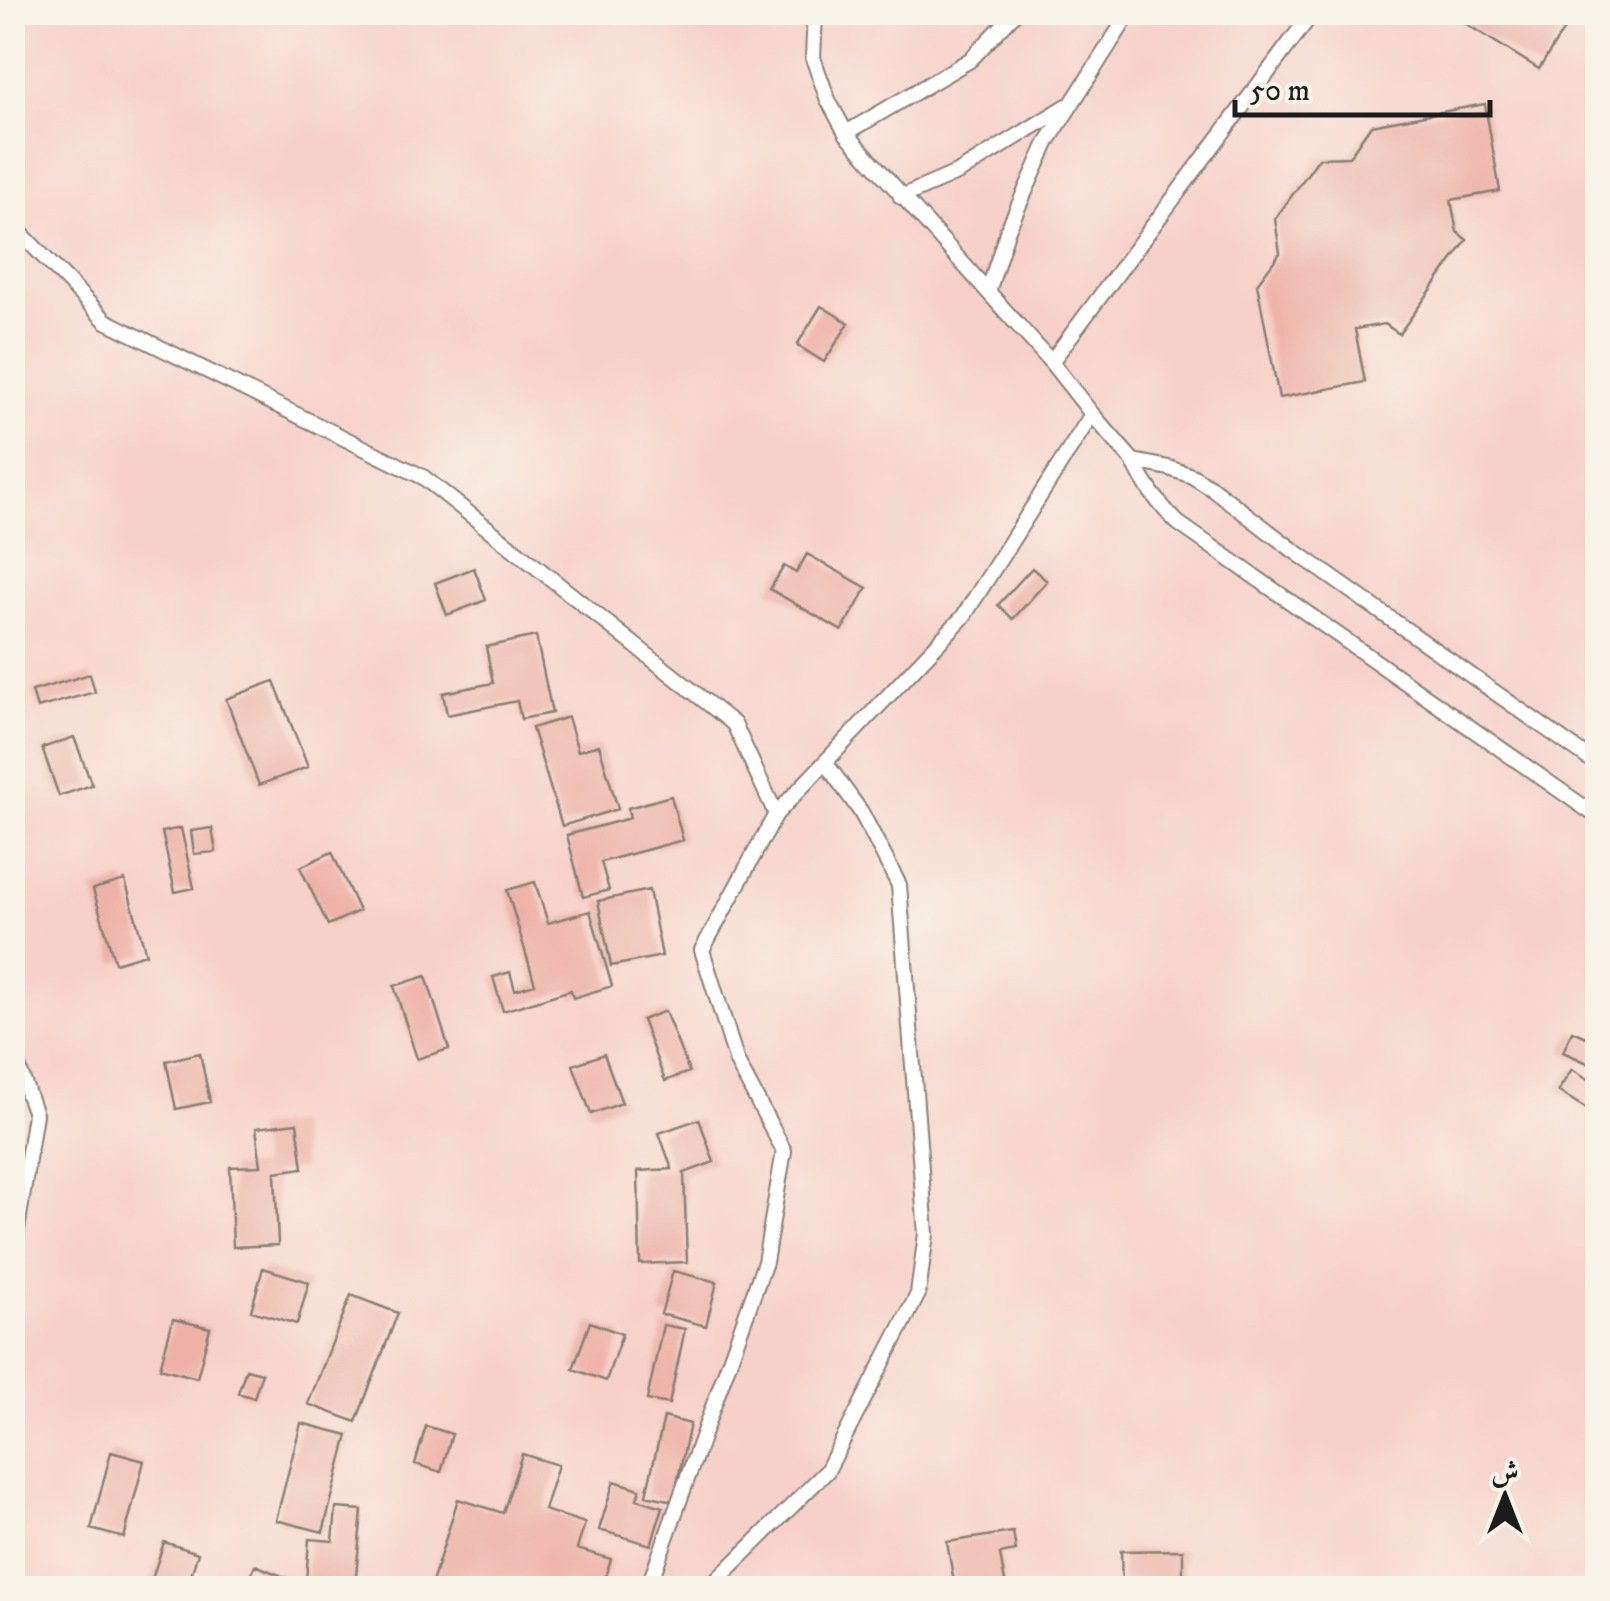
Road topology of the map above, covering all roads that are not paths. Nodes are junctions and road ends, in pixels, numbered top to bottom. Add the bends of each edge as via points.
1 (815, 12) edge
2 (1016, 12) edge
3 (1130, 12) edge
4 (1313, 12) edge
5 (1074, 101) junction
6 (846, 133) junction
7 (901, 197) junction
8 (12, 224) edge
9 (988, 292) junction
10 (1051, 362) junction
11 (1092, 414) junction
12 (1133, 460) junction
13 (825, 762) junction
14 (1598, 766) edge
15 (776, 814) junction
16 (1598, 817) edge
17 (12, 1049) edge
18 (12, 1262) edge
19 (648, 1588) edge
20 (709, 1588) edge

1 - 6 lane via 814,58
2 - 6 lane via 970,60
3 - 5 lane
4 - 10 lane
5 - 7 lane via 959,172
5 - 9 lane via 1048,141
6 - 7 lane
7 - 9 lane
8 - 15 lane via 106,321 424,478 734,724
9 - 10 lane
10 - 11 lane
11 - 12 lane
11 - 13 lane via 963,617
12 - 14 lane via 1203,482
12 - 16 lane via 1157,503 1178,523
13 - 15 lane
13 - 20 lane via 861,812 899,886 926,1234 918,1294 826,1471
15 - 19 lane via 702,950 737,1062 784,1151 765,1262
17 - 18 lane via 35,1114

